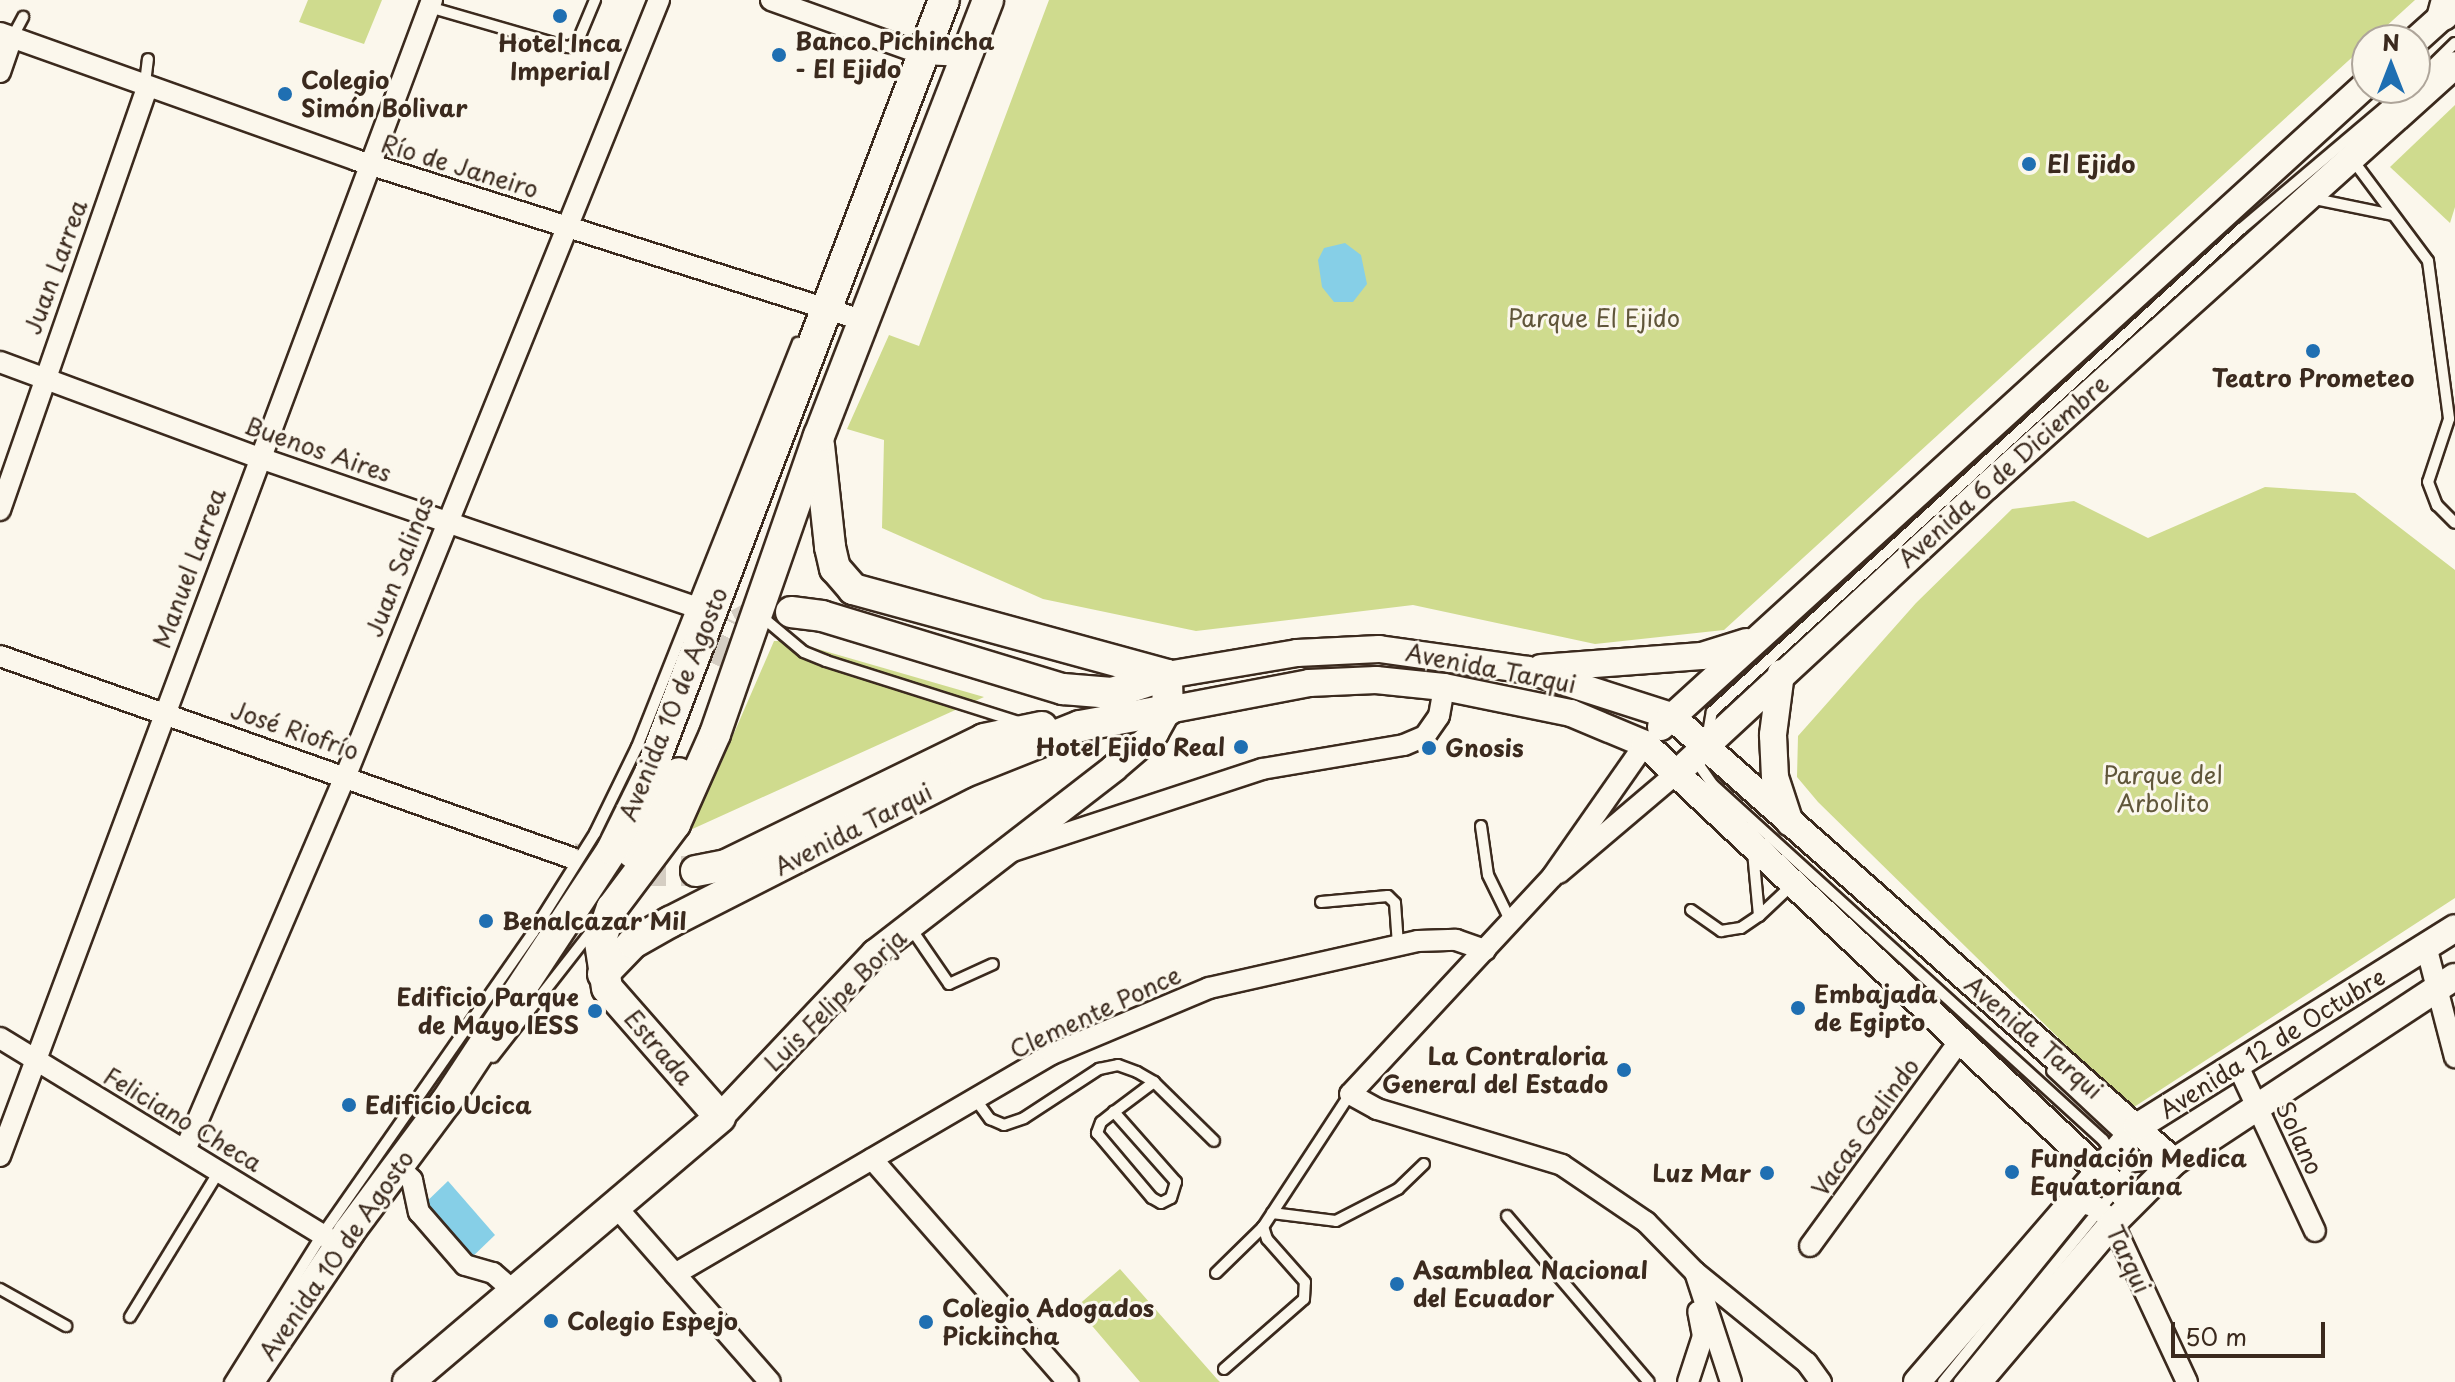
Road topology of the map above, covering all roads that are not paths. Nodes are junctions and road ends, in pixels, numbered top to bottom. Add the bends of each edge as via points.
1 (595, 0) edge
2 (659, 0) edge
3 (771, 0) edge
4 (808, 0) edge
5 (944, 0) edge
6 (988, 0) edge
7 (997, 0) edge
8 (430, 4) edge
9 (2450, 10) edge
10 (23, 17) dead end
11 (2431, 27) edge
12 (2431, 33) edge
13 (6, 36) edge
14 (2455, 43) edge
15 (920, 49) junction
16 (966, 56) junction
17 (148, 59) dead end
18 (2455, 65) edge
19 (2431, 66) edge
20 (0, 72) edge
21 (147, 88) junction
22 (2351, 99) edge
23 (2359, 104) edge
24 (2389, 104) edge
25 (2351, 157) junction
26 (367, 164) junction
27 (2305, 199) junction
28 (2396, 216) junction
29 (565, 226) junction
30 (827, 268) dead end
31 (813, 309) junction
32 (862, 320) junction
33 (0, 362) edge
34 (43, 379) junction
35 (820, 451) junction
36 (257, 457) junction
37 (0, 510) edge
38 (445, 519) junction
39 (2455, 523) edge
40 (703, 608) junction
41 (779, 617) junction
42 (1764, 633) junction
43 (0, 656) edge
44 (718, 666) tunnel mouth
45 (1528, 670) junction
46 (1781, 673) junction
47 (1167, 675) junction
48 (1444, 687) junction
49 (1168, 710) junction
50 (165, 713) junction
51 (1080, 726) junction
52 (1032, 727) junction
53 (1645, 744) junction
54 (1687, 744) junction
55 (346, 775) junction
56 (1481, 826) dead end
57 (1792, 826) junction
58 (1752, 842) junction
59 (1002, 855) junction
60 (572, 858) tunnel mouth
61 (696, 871) tunnel mouth
62 (1552, 877) junction
63 (1794, 882) junction
64 (1321, 902) dead end
65 (612, 908) junction
66 (1691, 910) dead end
67 (1759, 916) junction
68 (1511, 922) junction
69 (909, 926) junction
70 (2455, 928) edge
71 (1398, 945) junction
72 (2426, 946) junction
73 (550, 948) junction
74 (1485, 950) junction
75 (993, 964) dead end
76 (603, 974) junction
77 (2444, 983) edge
78 (0, 1038) edge
79 (1961, 1039) junction
80 (2455, 1057) edge
81 (35, 1060) junction
82 (2238, 1066) junction
83 (1154, 1082) junction
84 (1350, 1094) junction
85 (976, 1100) junction
86 (2255, 1104) junction
87 (1114, 1112) junction
88 (720, 1117) junction
89 (1214, 1141) dead end
90 (185, 1150) junction
91 (0, 1156) edge
92 (872, 1159) junction
93 (2174, 1162) junction
94 (1424, 1164) dead end
95 (2120, 1166) junction
96 (402, 1170) junction
97 (219, 1171) junction
98 (618, 1209) junction
99 (2093, 1209) junction
100 (1272, 1213) junction
101 (1507, 1216) dead end
102 (1263, 1227) junction
103 (2315, 1231) dead end
104 (331, 1240) junction
105 (1810, 1246) dead end
106 (1695, 1272) junction
107 (1216, 1273) dead end
108 (675, 1274) junction
109 (0, 1289) edge
110 (516, 1293) junction
111 (130, 1317) dead end
112 (66, 1326) dead end
113 (1224, 1369) dead end
114 (1059, 1379) edge
115 (415, 1380) edge
116 (230, 1382) edge
117 (248, 1382) edge
118 (265, 1382) edge
119 (770, 1382) edge
120 (1649, 1382) edge
121 (1688, 1382) edge
122 (1731, 1382) edge
123 (1821, 1382) edge
124 (1917, 1382) edge
125 (1943, 1382) edge
126 (1959, 1382) edge
127 (1978, 1382) edge
128 (2187, 1382) edge

1 - 8 lane via 577,43 568,47
2 - 29 street, Juan Salinas
3 - 15 street
4 - 15 street
5 - 15 main road, Avenida 10 de Agosto
6 - 16 main road, Avenida 10 de Agosto
7 - 35 lane
8 - 26 street, Manuel Larrea
9 - 11 main road
9 - 12 lane
10 - 13 lane
13 - 20 street
13 - 21 street, Río de Janeiro
14 - 19 lane
15 - 16 street
15 - 30 lane
15 - 31 main road, Avenida 10 de Agosto
16 - 32 main road, Avenida 10 de Agosto
17 - 21 lane via 143,76
18 - 25 main road, Avenida 6 de Diciembre
21 - 26 street, Río de Janeiro
21 - 34 street, Juan Larrea
22 - 42 main road, Avenida 6 de Diciembre
23 - 54 lane via 1713,695
24 - 54 lane via 2230,239 1712,712
25 - 27 main road, Avenida 6 de Diciembre
25 - 28 lane
26 - 29 street, Río de Janeiro
26 - 36 street, Manuel Larrea
27 - 28 lane via 2338,200
27 - 46 main road, Avenida 6 de Diciembre
28 - 39 lane via 2428,261 2435,289 2449,419 2428,482 2437,505
29 - 31 street, Río de Janeiro
29 - 38 street, Juan Salinas
31 - 32 street, Río de Janeiro
31 - 40 main road, Avenida 10 de Agosto
32 - 35 main road, Avenida 10 de Agosto
33 - 34 street, Buenos Aires
34 - 36 street, Buenos Aires
34 - 37 street, Juan Larrea
35 - 41 lane
35 - 47 main road, Avenida Tarqui via 835,568 853,589
35 - 65 main road, Avenida 10 de Agosto via 675,824
36 - 38 street, Buenos Aires
36 - 50 street, Manuel Larrea
38 - 40 street, Buenos Aires
38 - 55 street, Juan Salinas
40 - 73 main road, Avenida 10 de Agosto via 650,773 612,850
40 - 104 lane via 595,833
41 - 47 main road via 822,616 1063,689 1112,693
41 - 52 lane via 804,652
41 - 65 lane via 744,666 717,753 670,855
42 - 45 main road via 1702,656
42 - 54 main road, Avenida 6 de Diciembre
43 - 50 street, José Riofrío
44 - 73 main road via 683,767 612,889 581,931
45 - 47 main road, Avenida Tarqui via 1379,649 1297,653
45 - 54 main road, Avenida Tarqui
46 - 54 main road, Avenida 6 de Diciembre
46 - 57 main road via 1773,735 1775,777
47 - 49 main road
48 - 49 main road, Avenida Tarqui via 1376,680 1309,683
48 - 53 main road, Avenida Tarqui via 1571,713
48 - 59 street, Luis Felipe Borja via 1439,716 1425,736 1404,745 1262,769
49 - 51 main road, Avenida Tarqui
49 - 59 main road via 1155,733
50 - 55 street, José Riofrío
50 - 81 street, Manuel Larrea
51 - 52 main road
51 - 76 main road, Avenida Tarqui via 962,773 684,914 633,943
52 - 61 main road via 984,739 726,865
53 - 54 main road, Avenida 6 de Diciembre
53 - 54 main road, Avenida Tarqui
53 - 62 street, Avenida 6 de Diciembre
54 - 57 main road, Avenida Tarqui
54 - 58 main road, Avenida Tarqui
54 - 62 street, Avenida 6 de Diciembre
54 - 95 lane
54 - 95 lane via 1713,785 2103,1140
55 - 60 street, José Riofrío
55 - 90 street, Juan Salinas
56 - 68 lane via 1488,875
57 - 95 main road, Avenida Tarqui
58 - 63 main road, Avenida Tarqui
58 - 67 lane
59 - 69 main road, Luis Felipe Borja
62 - 68 street, Avenida 6 de Diciembre
63 - 67 lane
63 - 79 main road, Avenida Tarqui
64 - 71 lane via 1388,896 1395,903
65 - 76 main road, Avenida 10 de Agosto via 600,942
65 - 96 lane via 569,954
66 - 67 lane via 1721,931 1741,928
68 - 74 street, Avenida 6 de Diciembre
69 - 75 lane via 949,984
69 - 88 main road, Luis Felipe Borja via 875,953
70 - 72 main road, Avenida 12 de Octubre
71 - 74 street, Clemente Ponce via 1456,940
71 - 85 street, Clemente Ponce via 1209,988 1052,1054
72 - 77 street
72 - 82 main road, Avenida 12 de Octubre
73 - 96 main road, Avenida 10 de Agosto
74 - 84 street, Avenida 6 de Diciembre
76 - 88 main road, Estrada via 607,988
77 - 80 street
77 - 86 main road, Avenida 12 de Octubre
78 - 81 street, Feliciano Checa
79 - 95 main road, Avenida Tarqui
79 - 105 street, Vacas Galindo
81 - 90 street, Feliciano Checa
81 - 91 street, Manuel Larrea
82 - 86 street, Solano
82 - 95 main road, Avenida 12 de Octubre
83 - 85 lane via 1118,1065 1099,1069 1024,1118 1004,1125 990,1119
83 - 87 lane
83 - 89 lane
84 - 100 lane
84 - 106 street via 1377,1109 1562,1165 1646,1222
85 - 92 street, Clemente Ponce
86 - 93 main road, Avenida 12 de Octubre
86 - 103 street, Solano
87 - 87 lane via 1097,1133 1103,1146 1152,1198 1161,1203 1171,1198 1176,1182
88 - 98 main road, Luis Felipe Borja
90 - 97 street, Feliciano Checa
92 - 108 street, Clemente Ponce
92 - 114 street
93 - 95 main road, Avenida Tarqui
93 - 95 main road, Avenida 12 de Octubre
94 - 100 lane via 1398,1189 1336,1221
95 - 99 main road
95 - 99 main road
96 - 104 main road, Avenida 10 de Agosto
96 - 110 street via 414,1185 419,1212 465,1265 493,1273
96 - 118 lane via 354,1236
97 - 104 street, Feliciano Checa
97 - 111 lane
98 - 108 street
98 - 110 main road, Luis Felipe Borja
99 - 124 main road
99 - 125 lane
99 - 126 lane
99 - 127 main road
99 - 128 street, Tarqui
100 - 102 lane
101 - 120 lane
102 - 107 lane
102 - 113 lane via 1267,1239 1305,1282 1307,1293
104 - 116 lane
104 - 117 main road, Avenida 10 de Agosto
106 - 121 street via 1703,1336
106 - 122 street
106 - 123 street via 1751,1312
108 - 119 street
109 - 112 lane
110 - 115 main road, Luis Felipe Borja

